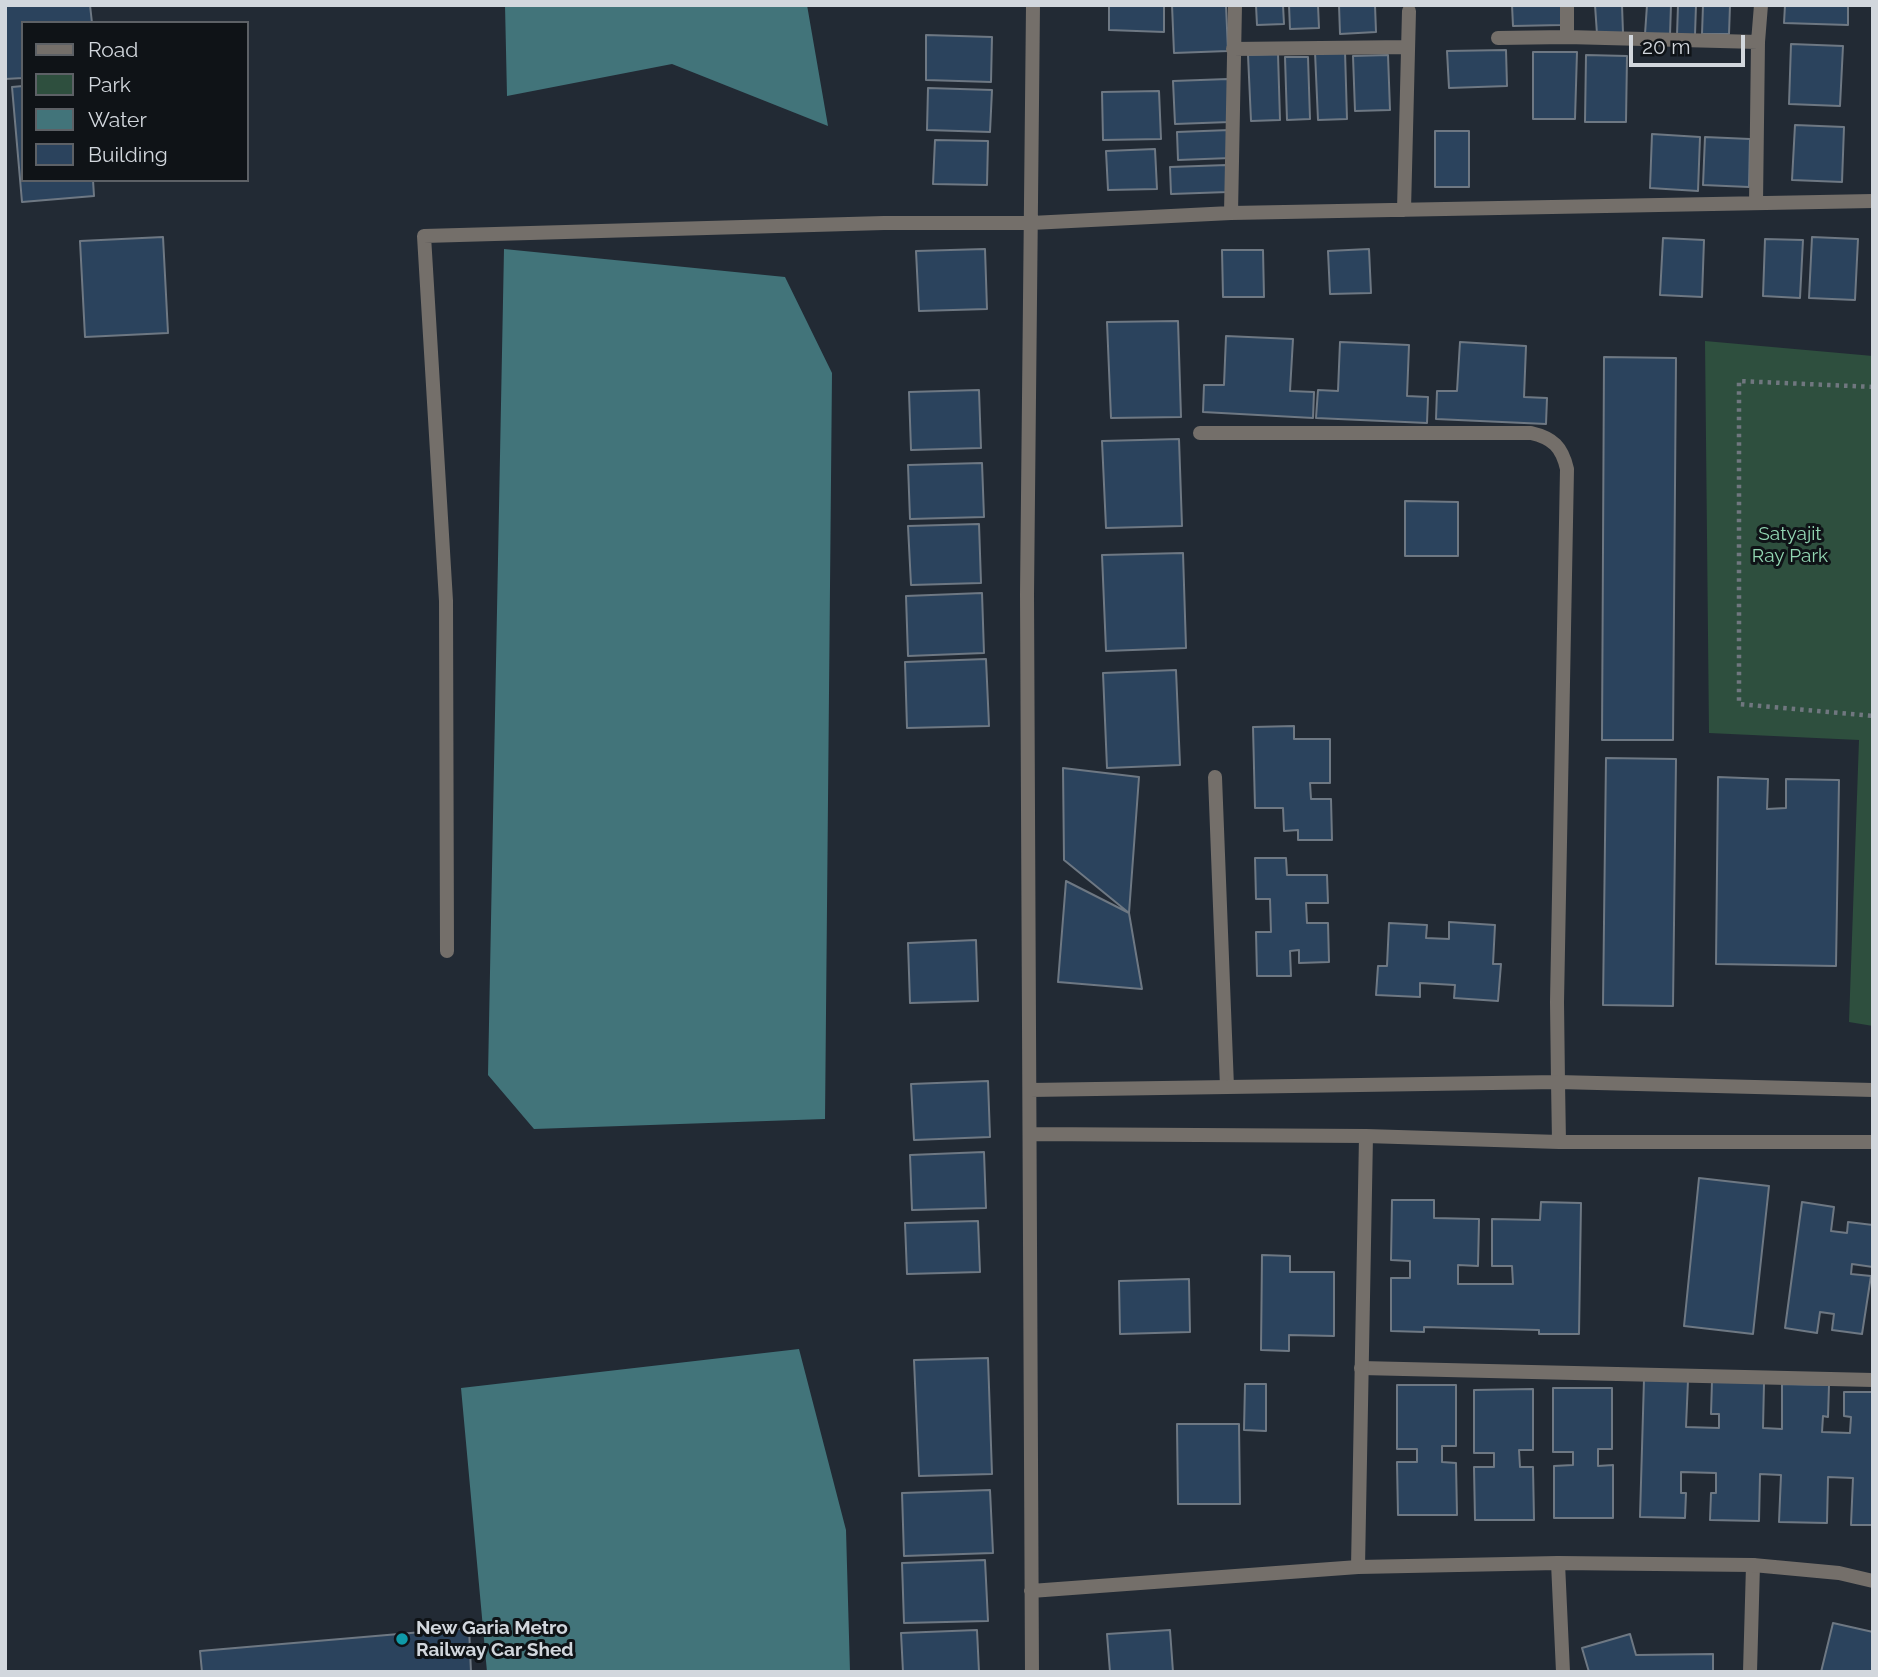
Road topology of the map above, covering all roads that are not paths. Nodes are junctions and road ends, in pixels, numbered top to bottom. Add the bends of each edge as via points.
1 (1033, 5) edge
2 (1235, 5) edge
3 (1567, 5) edge
4 (1761, 5) edge
5 (1409, 11) dead end
6 (1567, 37) junction
7 (1498, 38) dead end
8 (1758, 42) junction
9 (1408, 47) junction
10 (1233, 49) junction
11 (1873, 201) edge
12 (1756, 203) junction
13 (1404, 210) junction
14 (1231, 213) junction
15 (1031, 223) junction
16 (1200, 433) dead end
17 (1215, 776) dead end
18 (447, 951) dead end
19 (1558, 1082) junction
20 (1227, 1087) junction
21 (1030, 1090) junction
22 (1873, 1090) edge
23 (1030, 1134) junction
24 (1366, 1136) junction
25 (1559, 1142) junction
26 (1873, 1142) edge
27 (1361, 1368) junction
28 (1873, 1380) edge
29 (1558, 1563) junction
30 (1753, 1565) junction
31 (1358, 1567) junction
32 (1873, 1581) edge
33 (1031, 1591) junction
34 (1032, 1672) edge
35 (1563, 1672) edge
36 (1750, 1672) edge

1 - 15 street
2 - 10 street
3 - 6 street
4 - 8 street
5 - 9 street
6 - 7 street
6 - 8 street
8 - 12 street
9 - 10 street
9 - 13 street
10 - 14 street
11 - 12 street
12 - 13 street
13 - 14 street
14 - 15 street
15 - 18 street via 424,236 446,601
15 - 21 street via 1027,594
16 - 19 street via 1531,433 1546,436 1563,454 1567,469
17 - 20 street
19 - 20 street
19 - 22 street
19 - 25 street
20 - 21 street
21 - 23 street
23 - 24 street
23 - 33 street
24 - 25 street
24 - 27 street
25 - 26 street
27 - 28 street
27 - 31 street
29 - 30 street
29 - 31 street
29 - 35 street
30 - 32 street
30 - 36 street
31 - 33 street
33 - 34 street

